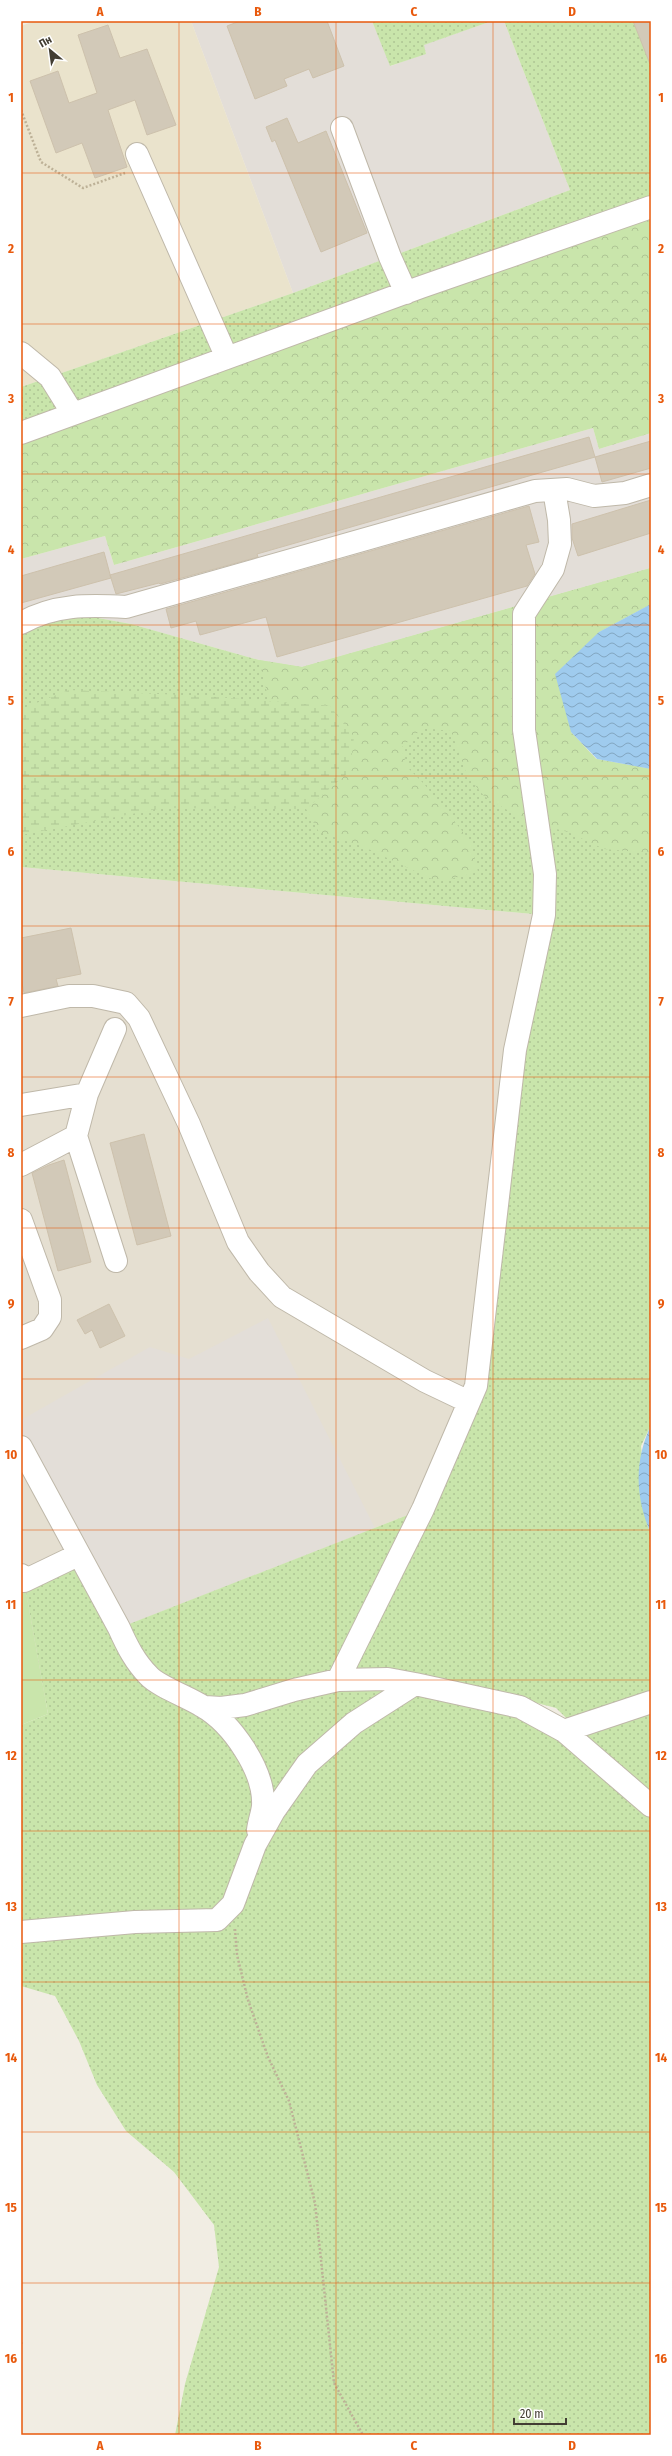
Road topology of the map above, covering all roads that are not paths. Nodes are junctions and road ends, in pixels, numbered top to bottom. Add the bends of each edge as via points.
1 (342, 128) dead end
2 (140, 161) road end
3 (651, 207) edge
4 (406, 293) junction
5 (21, 353) edge
6 (227, 358) junction
7 (73, 414) junction
8 (21, 433) edge
9 (651, 485) edge
10 (554, 490) junction
11 (21, 623) edge
12 (21, 1006) edge
13 (115, 1029) dead end
14 (87, 1094) junction
15 (21, 1105) edge
16 (76, 1136) junction
17 (21, 1165) edge
18 (21, 1220) edge
19 (116, 1262) dead end
20 (21, 1338) edge
21 (469, 1402) junction
22 (21, 1447) edge
23 (78, 1555) junction
24 (21, 1575) edge
25 (338, 1680) junction
26 (415, 1684) junction
27 (651, 1702) edge
28 (205, 1707) junction
29 (564, 1731) junction
30 (651, 1806) edge
31 (255, 1845) junction
32 (21, 1932) edge

1 - 4 street
2 - 6 street
3 - 4 street
4 - 6 street
5 - 7 street via 50,377
6 - 7 street
7 - 8 street
9 - 10 street via 625,493 594,496 567,489
10 - 11 street via 535,491 126,607 69,606 46,611
10 - 21 street via 560,544 553,569 524,614 524,730 545,874 544,914 516,1050 476,1386
12 - 21 street via 69,996 93,996 126,1003 139,1018 189,1124 238,1242 259,1272 282,1297 424,1381
13 - 14 street
14 - 15 street
14 - 16 street
16 - 17 street
16 - 19 street
18 - 20 street via 50,1306 50,1316 42,1329
21 - 25 street via 423,1509
22 - 23 street
23 - 24 street via 24,1580
23 - 28 street via 119,1628 130,1654 151,1678
25 - 26 street via 388,1679
25 - 28 street via 245,1705
26 - 29 street via 520,1707
26 - 31 street via 354,1723 307,1764 274,1811
27 - 29 street
28 - 31 street via 229,1727 246,1751 254,1769 263,1806
29 - 30 street
31 - 32 street via 233,1904 217,1920 135,1922

